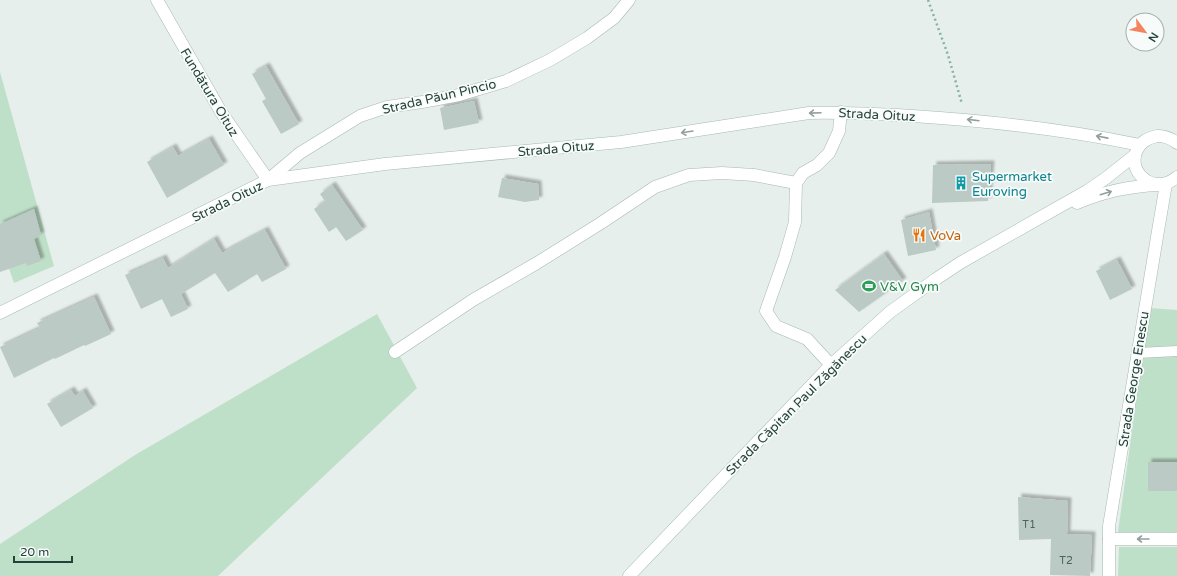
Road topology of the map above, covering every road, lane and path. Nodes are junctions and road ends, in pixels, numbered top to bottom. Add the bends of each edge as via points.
1 (157, 0) edge
2 (629, 0) edge
3 (928, 0) edge
4 (841, 112) junction
5 (966, 119) junction
6 (1162, 136) junction
7 (1177, 137) edge
8 (1177, 144) edge
9 (1138, 150) junction
10 (268, 180) junction
11 (1170, 181) edge
12 (796, 183) junction
13 (1043, 217) junction
14 (0, 313) edge
15 (1177, 351) edge
16 (395, 352) dead end
17 (1138, 353) junction
18 (831, 365) junction
19 (1109, 539) junction
20 (1177, 539) edge
21 (629, 576) edge
22 (1109, 576) edge

1 - 10 street, Fundătura Oituz via 221,112
2 - 10 street, Strada Păun Pincio via 614,18 550,60 506,81 459,95 387,107 360,116 300,153
3 - 5 path via 948,55
4 - 5 street, Strada Oituz
4 -> 10 street, Strada Oituz via 809,113 621,142 385,164
4 - 12 street via 839,131 829,153 803,173
9 -> 5 street, Strada Oituz via 1079,133
6 - 7 street, Strada Căpitan Paul Zăgănescu
6 - 8 street
6 - 9 street, Strada Căpitan Paul Zăgănescu via 1146,140
9 - 11 street via 1135,162 1145,180 1152,184
9 - 13 street, Strada Căpitan Paul Zăgănescu via 1093,187
10 - 14 street, Strada Oituz
13 -> 11 street, Strada Căpitan Paul Zăgănescu via 1086,199 1122,188
11 - 17 street, Strada George Enescu
12 - 16 street via 754,175 722,173 689,175 655,187 543,259 473,300
12 - 18 street via 795,222 766,310 776,326 807,340
13 - 18 street, Strada Căpitan Paul Zăgănescu via 936,279 890,312
15 - 17 lane
17 - 19 street, Strada George Enescu via 1109,526
18 - 21 street, Strada Căpitan Paul Zăgănescu
20 -> 19 street
19 - 22 street, Strada George Enescu

